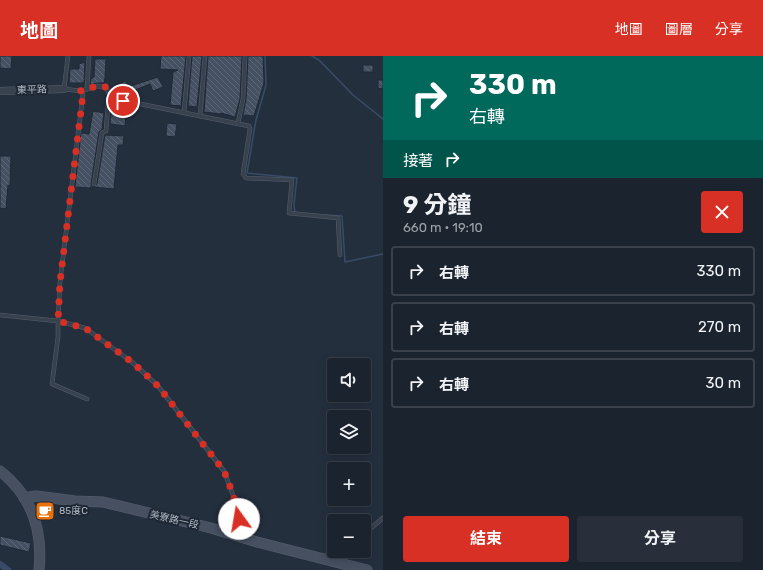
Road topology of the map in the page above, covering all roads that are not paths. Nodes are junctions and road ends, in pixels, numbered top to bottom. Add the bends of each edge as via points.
1 (68, 56) edge
2 (90, 56) edge
3 (189, 56) edge
4 (205, 56) edge
5 (245, 56) edge
6 (87, 88) junction
7 (64, 89) junction
8 (0, 90) edge
9 (80, 91) junction
10 (111, 98) junction
11 (184, 112) junction
12 (200, 116) junction
13 (238, 123) junction
14 (94, 184) dead end
15 (340, 255) dead end
16 (0, 315) edge
17 (58, 321) junction
18 (87, 399) dead end
19 (0, 471) edge
20 (24, 498) junction
21 (383, 518) edge
22 (371, 528) edge
23 (245, 538) junction
24 (327, 554) edge
25 (310, 556) junction
26 (39, 570) edge
27 (367, 570) edge

1 - 7 lane
2 - 6 lane
3 - 11 lane
4 - 12 lane
5 - 13 lane via 244,99
6 - 9 lane
6 - 10 lane via 106,87
7 - 8 street, 東平路
7 - 9 lane
9 - 17 lane via 83,94 60,282
10 - 11 lane
10 - 14 lane via 106,131 102,133
11 - 12 lane
12 - 13 lane
13 - 15 lane via 249,126 250,129 243,174 245,177 292,180 289,213 338,218
16 - 17 lane
17 - 18 lane via 52,384
17 - 23 lane via 85,328 132,362 158,386 224,471
19 - 20 street
20 - 23 street, 美寮路一段 via 36,496 103,502
20 - 26 street via 31,508 38,530
21 - 22 lane
23 - 25 street, 美寮路一段
24 - 25 lane
25 - 27 street, 美寮路一段

